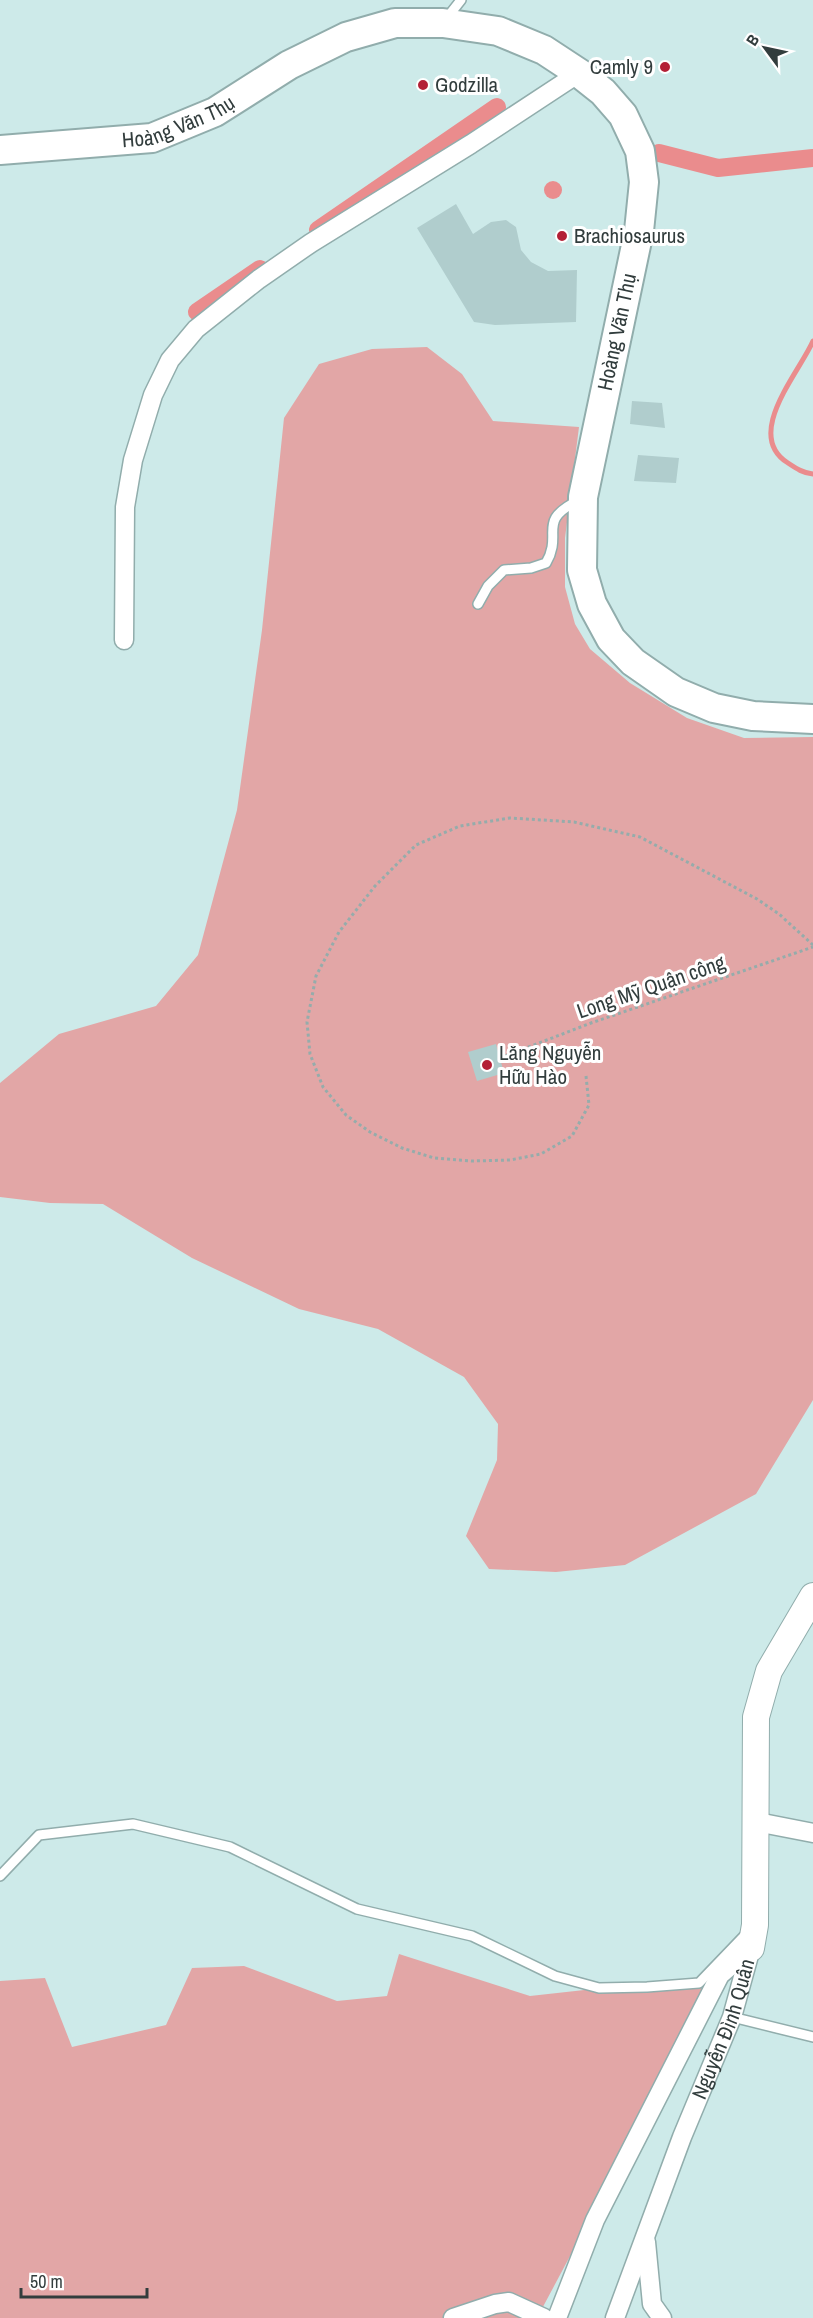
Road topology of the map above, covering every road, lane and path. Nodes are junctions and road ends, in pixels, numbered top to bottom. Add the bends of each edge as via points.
1 (461, 0) edge
2 (443, 22) junction
3 (579, 73) junction
4 (0, 150) edge
5 (583, 497) junction
6 (478, 604) dead end
7 (124, 640) dead end
8 (813, 719) edge
9 (813, 946) edge
10 (500, 1058) dead end
11 (586, 1076) dead end
12 (813, 1596) edge
13 (757, 1822) junction
14 (813, 1833) edge
15 (0, 1876) edge
16 (753, 1936) junction
17 (732, 2017) junction
18 (813, 2037) edge
19 (645, 2241) junction
20 (453, 2318) edge
21 (544, 2318) edge
22 (557, 2318) edge
23 (615, 2318) edge
24 (662, 2318) edge

1 - 2 lane
2 - 3 main road, Hoàng Văn Thụ via 498,32 544,50
2 - 4 main road, Hoàng Văn Thụ via 395,23 346,38 289,66 215,112 152,138
3 - 5 main road, Hoàng Văn Thụ via 623,115 640,151 644,182 639,231
3 - 7 street via 259,279 196,329 170,360 153,395 136,449 125,507
5 - 6 lane via 555,516 553,552 546,563 504,570
5 - 8 main road, Hoàng Văn Thụ via 582,570 592,604 611,639 633,663 676,692 714,708 753,716
9 - 10 path, Long Mỹ Quận công
9 - 11 path via 757,899 640,837 574,822 510,818 460,826 416,845 375,886 339,932 316,976 307,1022 310,1054 323,1086 346,1115 402,1148 434,1158 472,1161 541,1154 572,1137 589,1105
12 - 13 street, Nguyễn Đình Quân via 769,1671 756,1717
13 - 14 street
13 - 16 street, Nguyễn Đình Quân
15 - 16 lane via 39,1835 133,1824 230,1847 357,1909 472,1936 555,1976 598,1988 699,1983
16 - 17 street, Nguyễn Đình Quân
16 - 22 street via 720,1975 595,2220
17 - 18 lane
17 - 19 street, Nguyễn Đình Quân via 682,2137
19 - 23 street, Nguyễn Đình Quân
19 - 24 street via 652,2304
20 - 21 street via 509,2302

